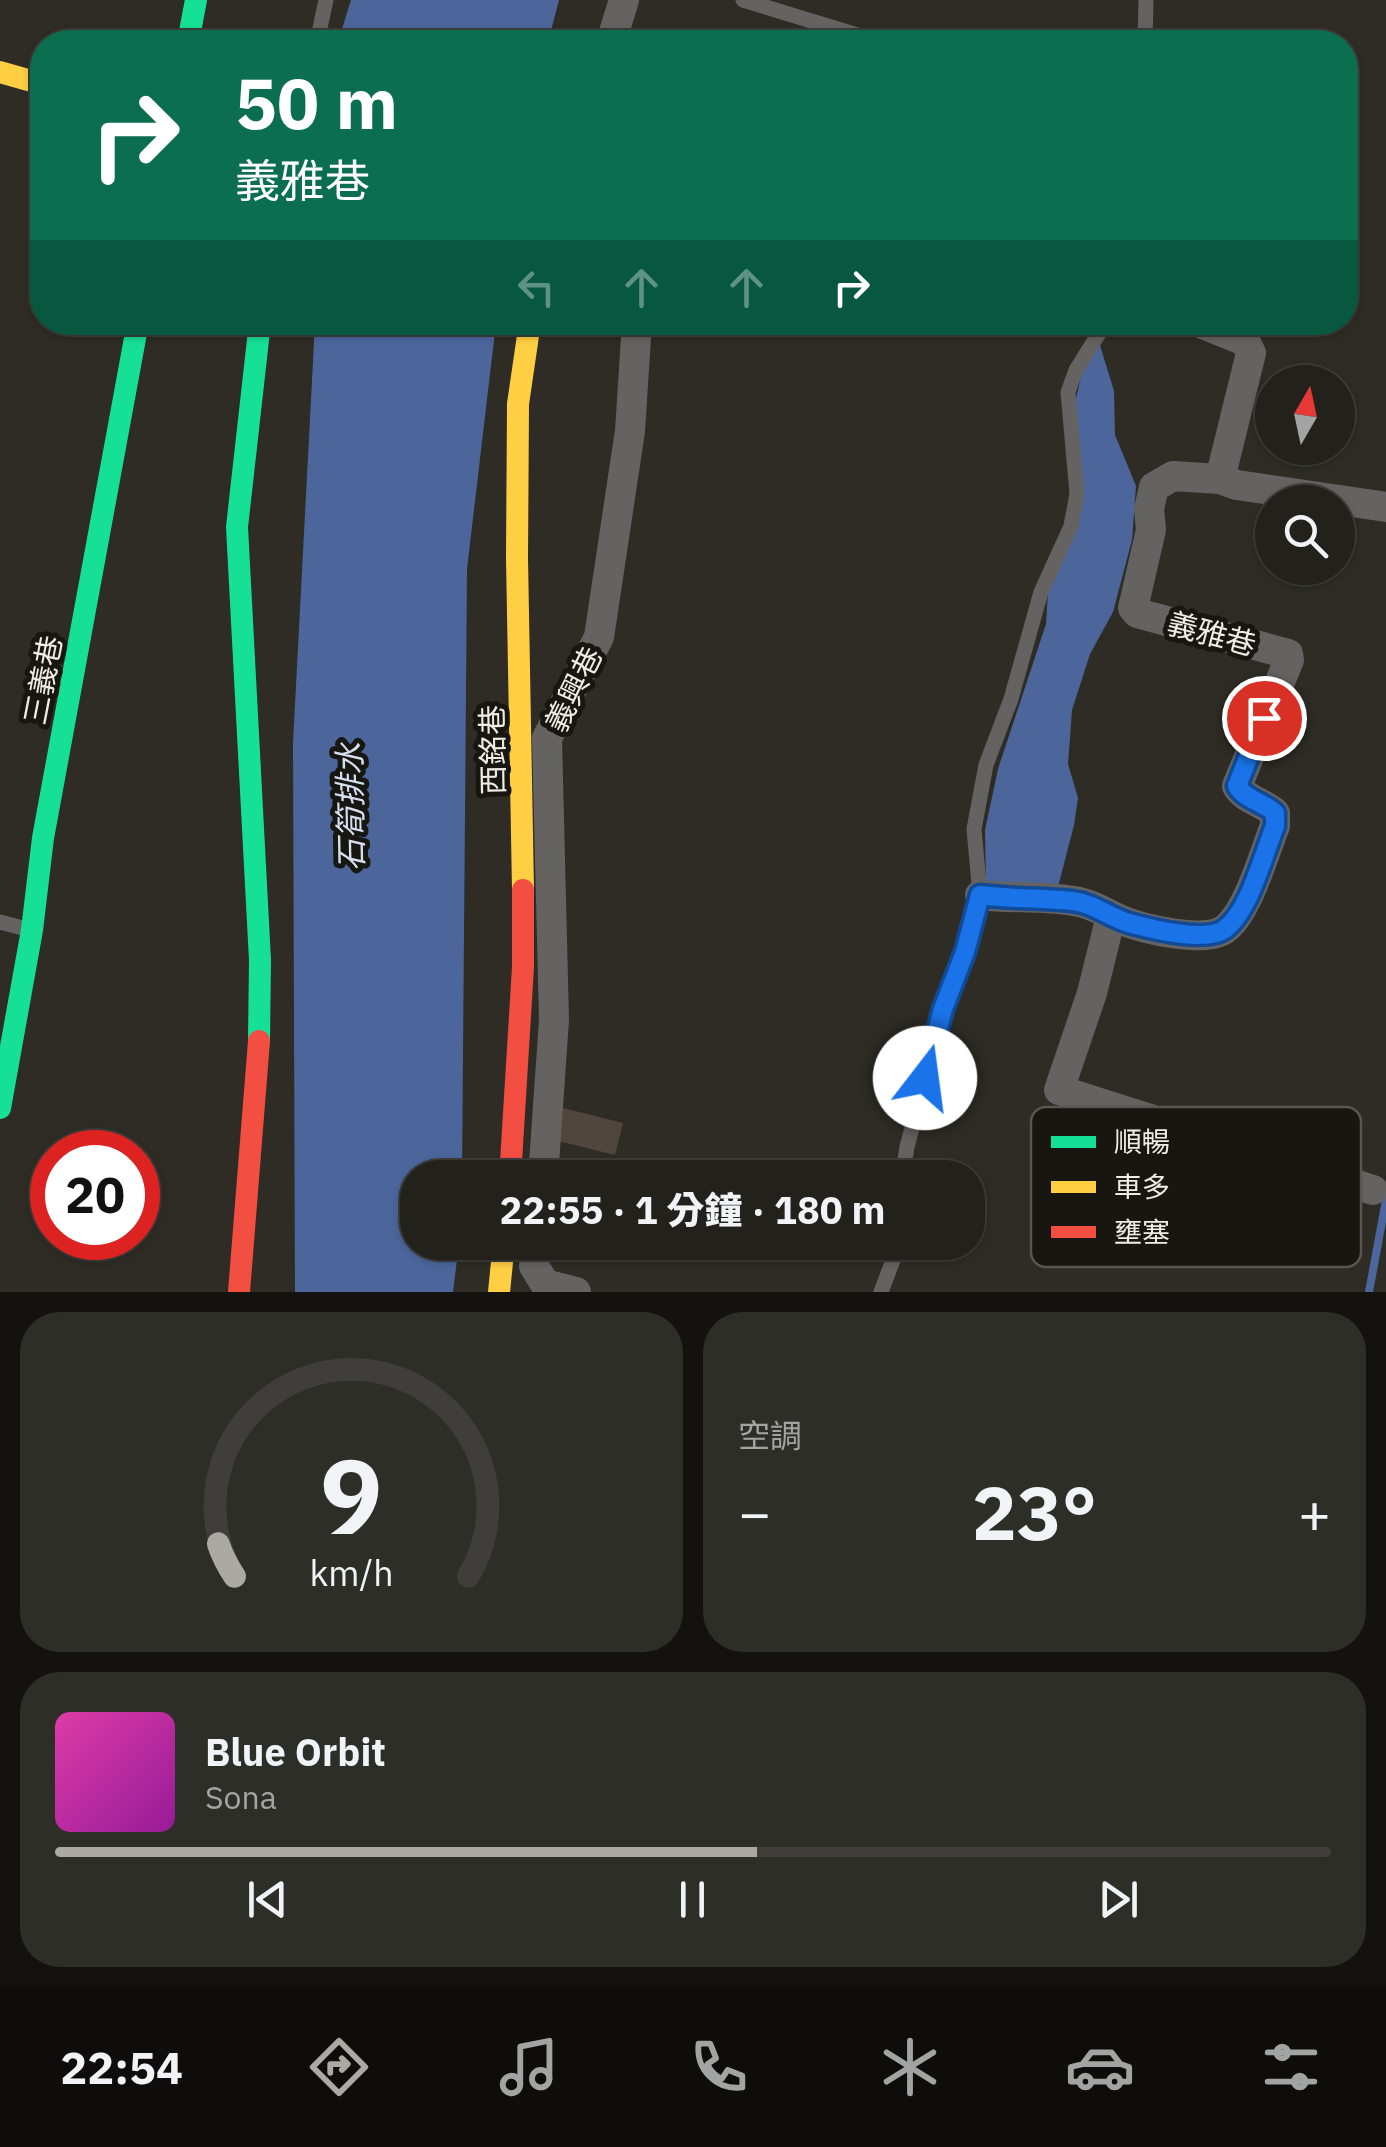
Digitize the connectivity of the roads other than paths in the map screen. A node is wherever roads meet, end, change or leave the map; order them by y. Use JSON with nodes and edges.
{"nodes":[{"id":1,"x":196,"y":0,"type":"edge"},
{"id":2,"x":326,"y":0,"type":"edge"},
{"id":3,"x":624,"y":0,"type":"edge"},
{"id":4,"x":743,"y":0,"type":"edge"},
{"id":5,"x":1146,"y":0,"type":"edge"},
{"id":6,"x":190,"y":30,"type":"edge"},
{"id":7,"x":319,"y":30,"type":"edge"},
{"id":8,"x":615,"y":30,"type":"edge"},
{"id":9,"x":841,"y":30,"type":"edge"},
{"id":10,"x":1145,"y":30,"type":"edge"},
{"id":11,"x":0,"y":72,"type":"edge"},
{"id":12,"x":30,"y":81,"type":"edge"},
{"id":13,"x":136,"y":335,"type":"edge"},
{"id":14,"x":259,"y":335,"type":"edge"},
{"id":15,"x":528,"y":335,"type":"edge"},
{"id":16,"x":636,"y":335,"type":"edge"},
{"id":17,"x":1098,"y":335,"type":"edge"},
{"id":18,"x":1230,"y":335,"type":"edge"},
{"id":19,"x":1220,"y":479,"type":"junction"},
{"id":20,"x":1386,"y":507,"type":"edge"},
{"id":21,"x":980,"y":895,"type":"junction"},
{"id":22,"x":1111,"y":916,"type":"junction"},
{"id":23,"x":0,"y":922,"type":"edge"},
{"id":24,"x":32,"y":930,"type":"junction"},
{"id":25,"x":1112,"y":1107,"type":"edge"},
{"id":26,"x":0,"y":1108,"type":"edge"},
{"id":27,"x":511,"y":1160,"type":"edge"},
{"id":28,"x":544,"y":1160,"type":"edge"},
{"id":29,"x":905,"y":1160,"type":"edge"},
{"id":30,"x":1361,"y":1186,"type":"edge"},
{"id":31,"x":1373,"y":1190,"type":"dead end"},
{"id":32,"x":502,"y":1260,"type":"edge"},
{"id":33,"x":534,"y":1260,"type":"edge"},
{"id":34,"x":893,"y":1260,"type":"edge"},
{"id":35,"x":239,"y":1292,"type":"edge"},
{"id":36,"x":499,"y":1292,"type":"edge"},
{"id":37,"x":576,"y":1292,"type":"edge"},
{"id":38,"x":882,"y":1292,"type":"edge"}],
"edges":[{"from":1,"to":6,"type":"street"},
{"from":2,"to":7,"type":"lane"},
{"from":3,"to":8,"type":"street"},
{"from":4,"to":9,"type":"lane"},
{"from":5,"to":10,"type":"lane"},
{"from":11,"to":12,"type":"street"},
{"from":13,"to":24,"type":"street","name":"三義巷"},
{"from":14,"to":35,"type":"street"},
{"from":15,"to":27,"type":"street","name":"西銘巷"},
{"from":16,"to":28,"type":"street","name":"義興巷"},
{"from":17,"to":21,"type":"lane"},
{"from":18,"to":19,"type":"street"},
{"from":19,"to":20,"type":"street"},
{"from":19,"to":22,"type":"street","name":"義雅巷"},
{"from":21,"to":22,"type":"street","name":"義雅巷"},
{"from":21,"to":29,"type":"lane"},
{"from":22,"to":25,"type":"street"},
{"from":23,"to":24,"type":"lane"},
{"from":24,"to":26,"type":"street","name":"三義巷"},
{"from":30,"to":31,"type":"street"},
{"from":32,"to":36,"type":"street"},
{"from":33,"to":37,"type":"street"},
{"from":34,"to":38,"type":"lane"}]}
